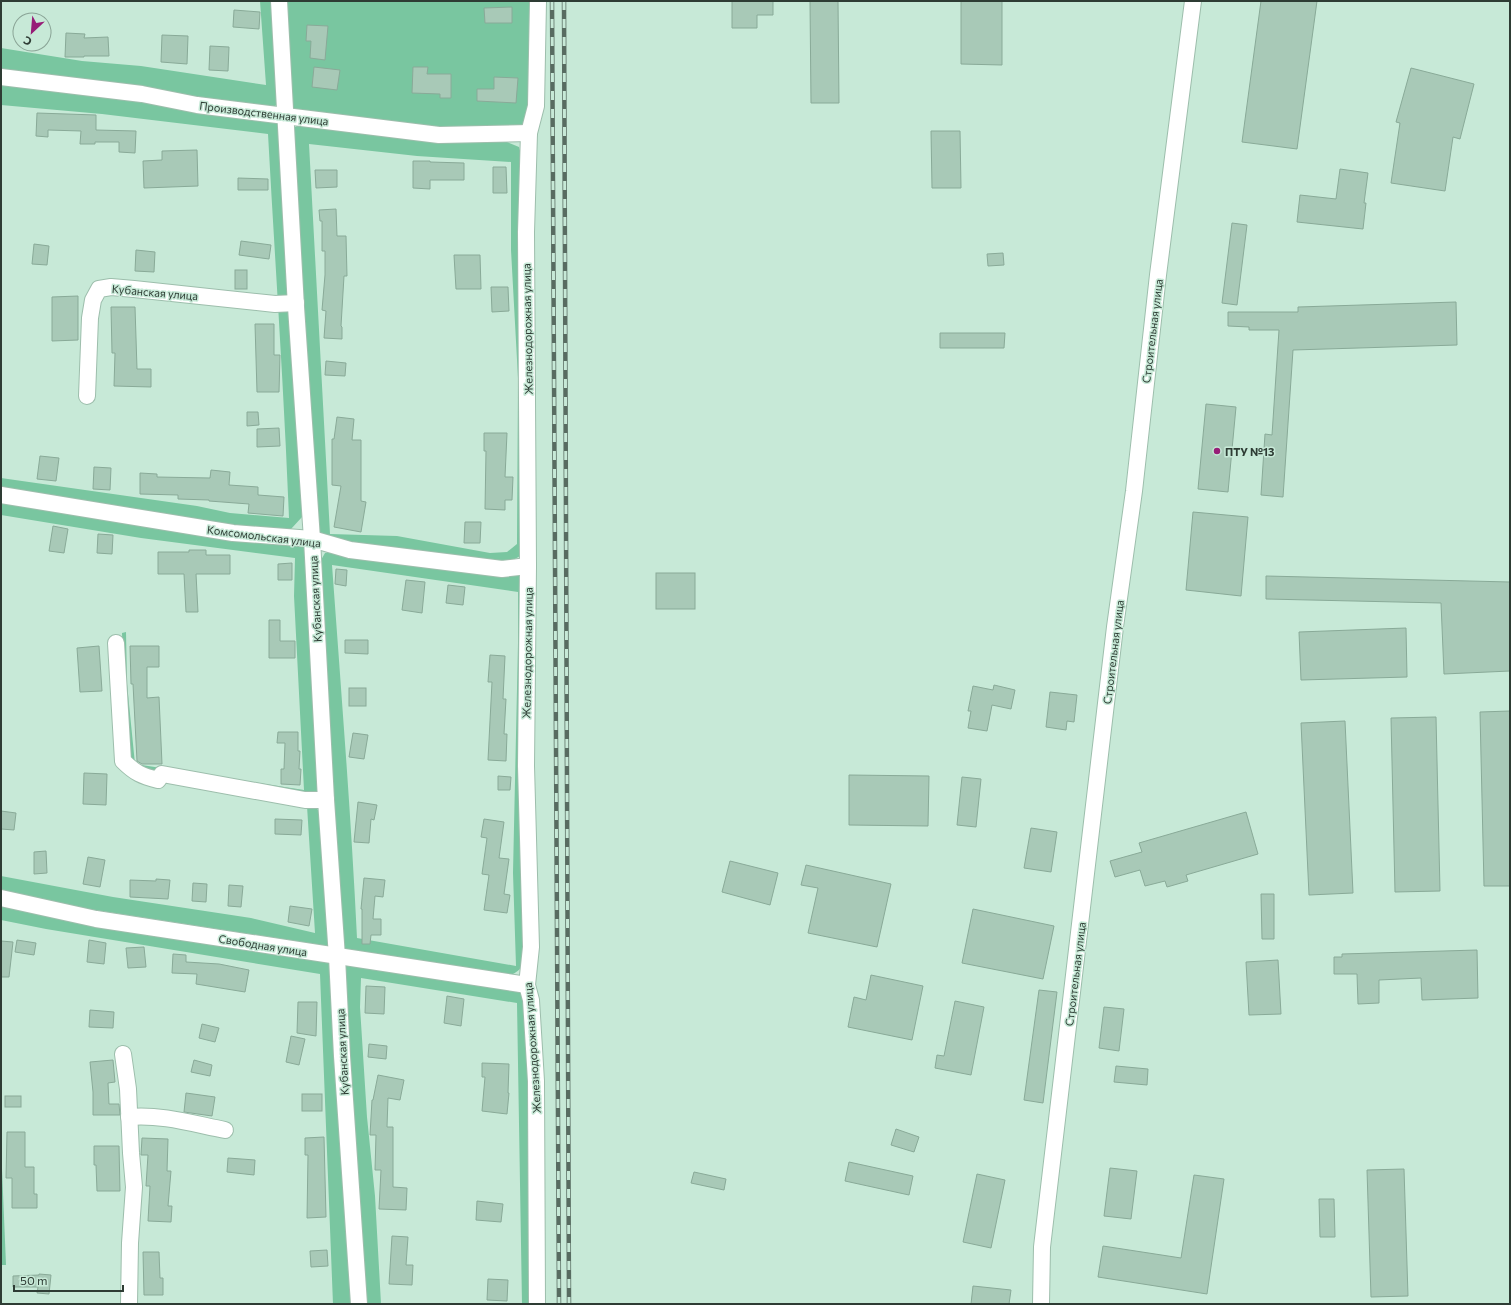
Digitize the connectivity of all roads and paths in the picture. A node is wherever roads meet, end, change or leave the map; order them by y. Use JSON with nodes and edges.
{"nodes":[{"id":1,"x":279,"y":1,"type":"edge"},
{"id":2,"x":538,"y":1,"type":"edge"},
{"id":3,"x":1193,"y":1,"type":"edge"},
{"id":4,"x":1,"y":77,"type":"edge"},
{"id":5,"x":286,"y":115,"type":"junction"},
{"id":6,"x":529,"y":134,"type":"junction"},
{"id":7,"x":296,"y":303,"type":"junction"},
{"id":8,"x":87,"y":396,"type":"dead end"},
{"id":9,"x":1,"y":495,"type":"edge"},
{"id":10,"x":312,"y":539,"type":"junction"},
{"id":11,"x":528,"y":566,"type":"junction"},
{"id":12,"x":116,"y":643,"type":"dead end"},
{"id":13,"x":326,"y":800,"type":"junction"},
{"id":14,"x":1,"y":898,"type":"edge"},
{"id":15,"x":337,"y":957,"type":"junction"},
{"id":16,"x":527,"y":986,"type":"junction"},
{"id":17,"x":123,"y":1054,"type":"dead end"},
{"id":18,"x":130,"y":1117,"type":"junction"},
{"id":19,"x":225,"y":1130,"type":"dead end"},
{"id":20,"x":129,"y":1304,"type":"edge"},
{"id":21,"x":359,"y":1304,"type":"edge"},
{"id":22,"x":537,"y":1304,"type":"edge"},
{"id":23,"x":1041,"y":1304,"type":"edge"}],
"edges":[{"from":1,"to":5,"type":"street","name":"Кубанская улица"},
{"from":2,"to":6,"type":"street","name":"Железнодорожная улица"},
{"from":3,"to":23,"type":"street","name":"Строительная улица"},
{"from":4,"to":5,"type":"street","name":"Производственная улица"},
{"from":5,"to":6,"type":"street","name":"Производственная улица"},
{"from":5,"to":7,"type":"street","name":"Кубанская улица"},
{"from":6,"to":11,"type":"street","name":"Железнодорожная улица"},
{"from":7,"to":8,"type":"street","name":"Кубанская улица"},
{"from":7,"to":10,"type":"street","name":"Кубанская улица"},
{"from":9,"to":10,"type":"street","name":"Комсомольская улица"},
{"from":10,"to":11,"type":"street","name":"Комсомольская улица"},
{"from":10,"to":13,"type":"street","name":"Кубанская улица"},
{"from":11,"to":16,"type":"street","name":"Железнодорожная улица"},
{"from":12,"to":13,"type":"street"},
{"from":13,"to":15,"type":"street","name":"Кубанская улица"},
{"from":14,"to":15,"type":"street","name":"Свободная улица"},
{"from":15,"to":16,"type":"street","name":"Свободная улица"},
{"from":15,"to":21,"type":"street","name":"Кубанская улица"},
{"from":16,"to":22,"type":"street","name":"Железнодорожная улица"},
{"from":17,"to":18,"type":"street"},
{"from":18,"to":19,"type":"street"},
{"from":18,"to":20,"type":"street"}]}
